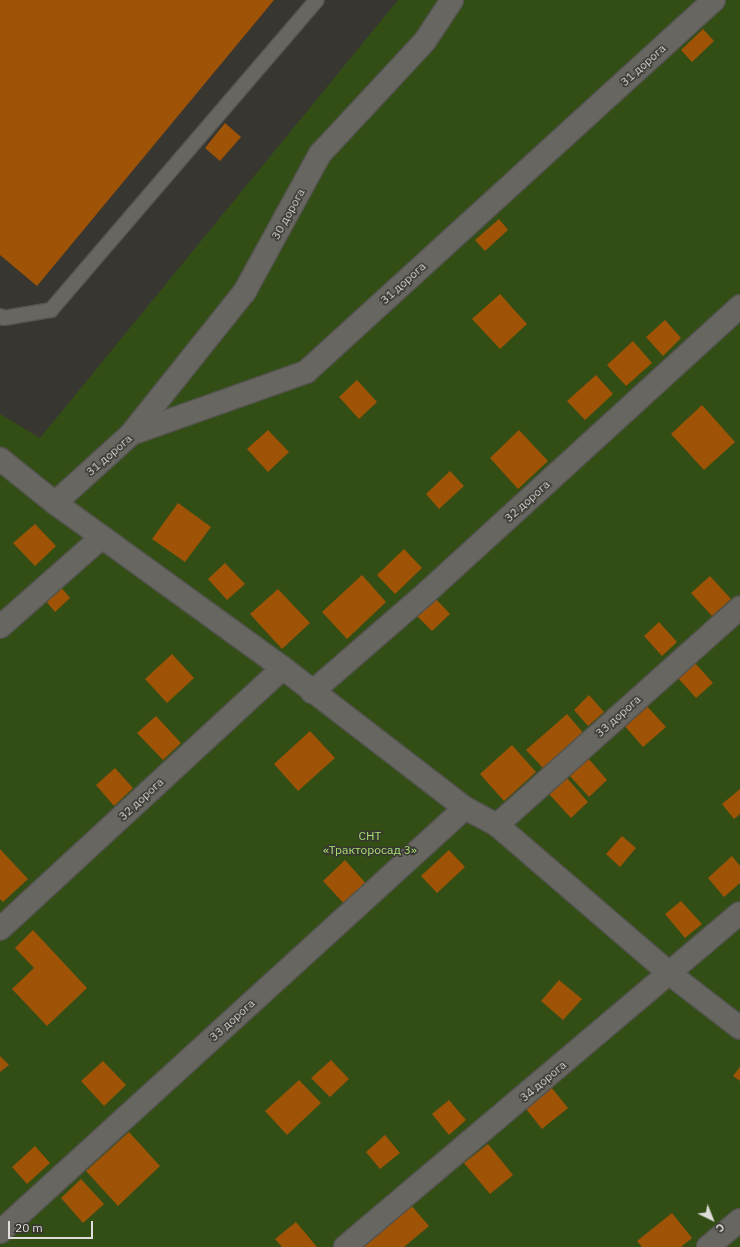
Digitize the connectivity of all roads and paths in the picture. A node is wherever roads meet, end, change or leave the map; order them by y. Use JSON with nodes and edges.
{"nodes":[{"id":1,"x":317,"y":0,"type":"edge"},
{"id":2,"x":452,"y":0,"type":"edge"},
{"id":3,"x":714,"y":0,"type":"edge"},
{"id":4,"x":740,"y":306,"type":"edge"},
{"id":5,"x":0,"y":316,"type":"edge"},
{"id":6,"x":131,"y":434,"type":"junction"},
{"id":7,"x":0,"y":459,"type":"edge"},
{"id":8,"x":55,"y":503,"type":"junction"},
{"id":9,"x":102,"y":537,"type":"junction"},
{"id":10,"x":740,"y":608,"type":"edge"},
{"id":11,"x":0,"y":627,"type":"edge"},
{"id":12,"x":283,"y":668,"type":"junction"},
{"id":13,"x":312,"y":692,"type":"junction"},
{"id":14,"x":465,"y":808,"type":"junction"},
{"id":15,"x":497,"y":825,"type":"junction"},
{"id":16,"x":740,"y":913,"type":"edge"},
{"id":17,"x":0,"y":929,"type":"edge"},
{"id":18,"x":670,"y":974,"type":"junction"},
{"id":19,"x":740,"y":1028,"type":"edge"},
{"id":20,"x":740,"y":1220,"type":"edge"},
{"id":21,"x":0,"y":1232,"type":"edge"},
{"id":22,"x":345,"y":1247,"type":"edge"},
{"id":23,"x":708,"y":1247,"type":"edge"}],
"edges":[{"from":1,"to":5,"type":"lane"},
{"from":2,"to":6,"type":"street","name":"30 дорога"},
{"from":3,"to":6,"type":"street","name":"31 дорога"},
{"from":4,"to":13,"type":"street","name":"32 дорога"},
{"from":6,"to":8,"type":"street","name":"31 дорога"},
{"from":7,"to":8,"type":"street"},
{"from":8,"to":9,"type":"street"},
{"from":9,"to":11,"type":"street"},
{"from":9,"to":12,"type":"street"},
{"from":10,"to":15,"type":"street","name":"33 дорога"},
{"from":12,"to":13,"type":"street"},
{"from":12,"to":17,"type":"street","name":"32 дорога"},
{"from":13,"to":14,"type":"street"},
{"from":14,"to":15,"type":"street"},
{"from":14,"to":21,"type":"street","name":"33 дорога"},
{"from":15,"to":18,"type":"street"},
{"from":16,"to":18,"type":"street","name":"34 дорога"},
{"from":18,"to":19,"type":"street"},
{"from":18,"to":22,"type":"street","name":"34 дорога"},
{"from":20,"to":23,"type":"street"}]}
